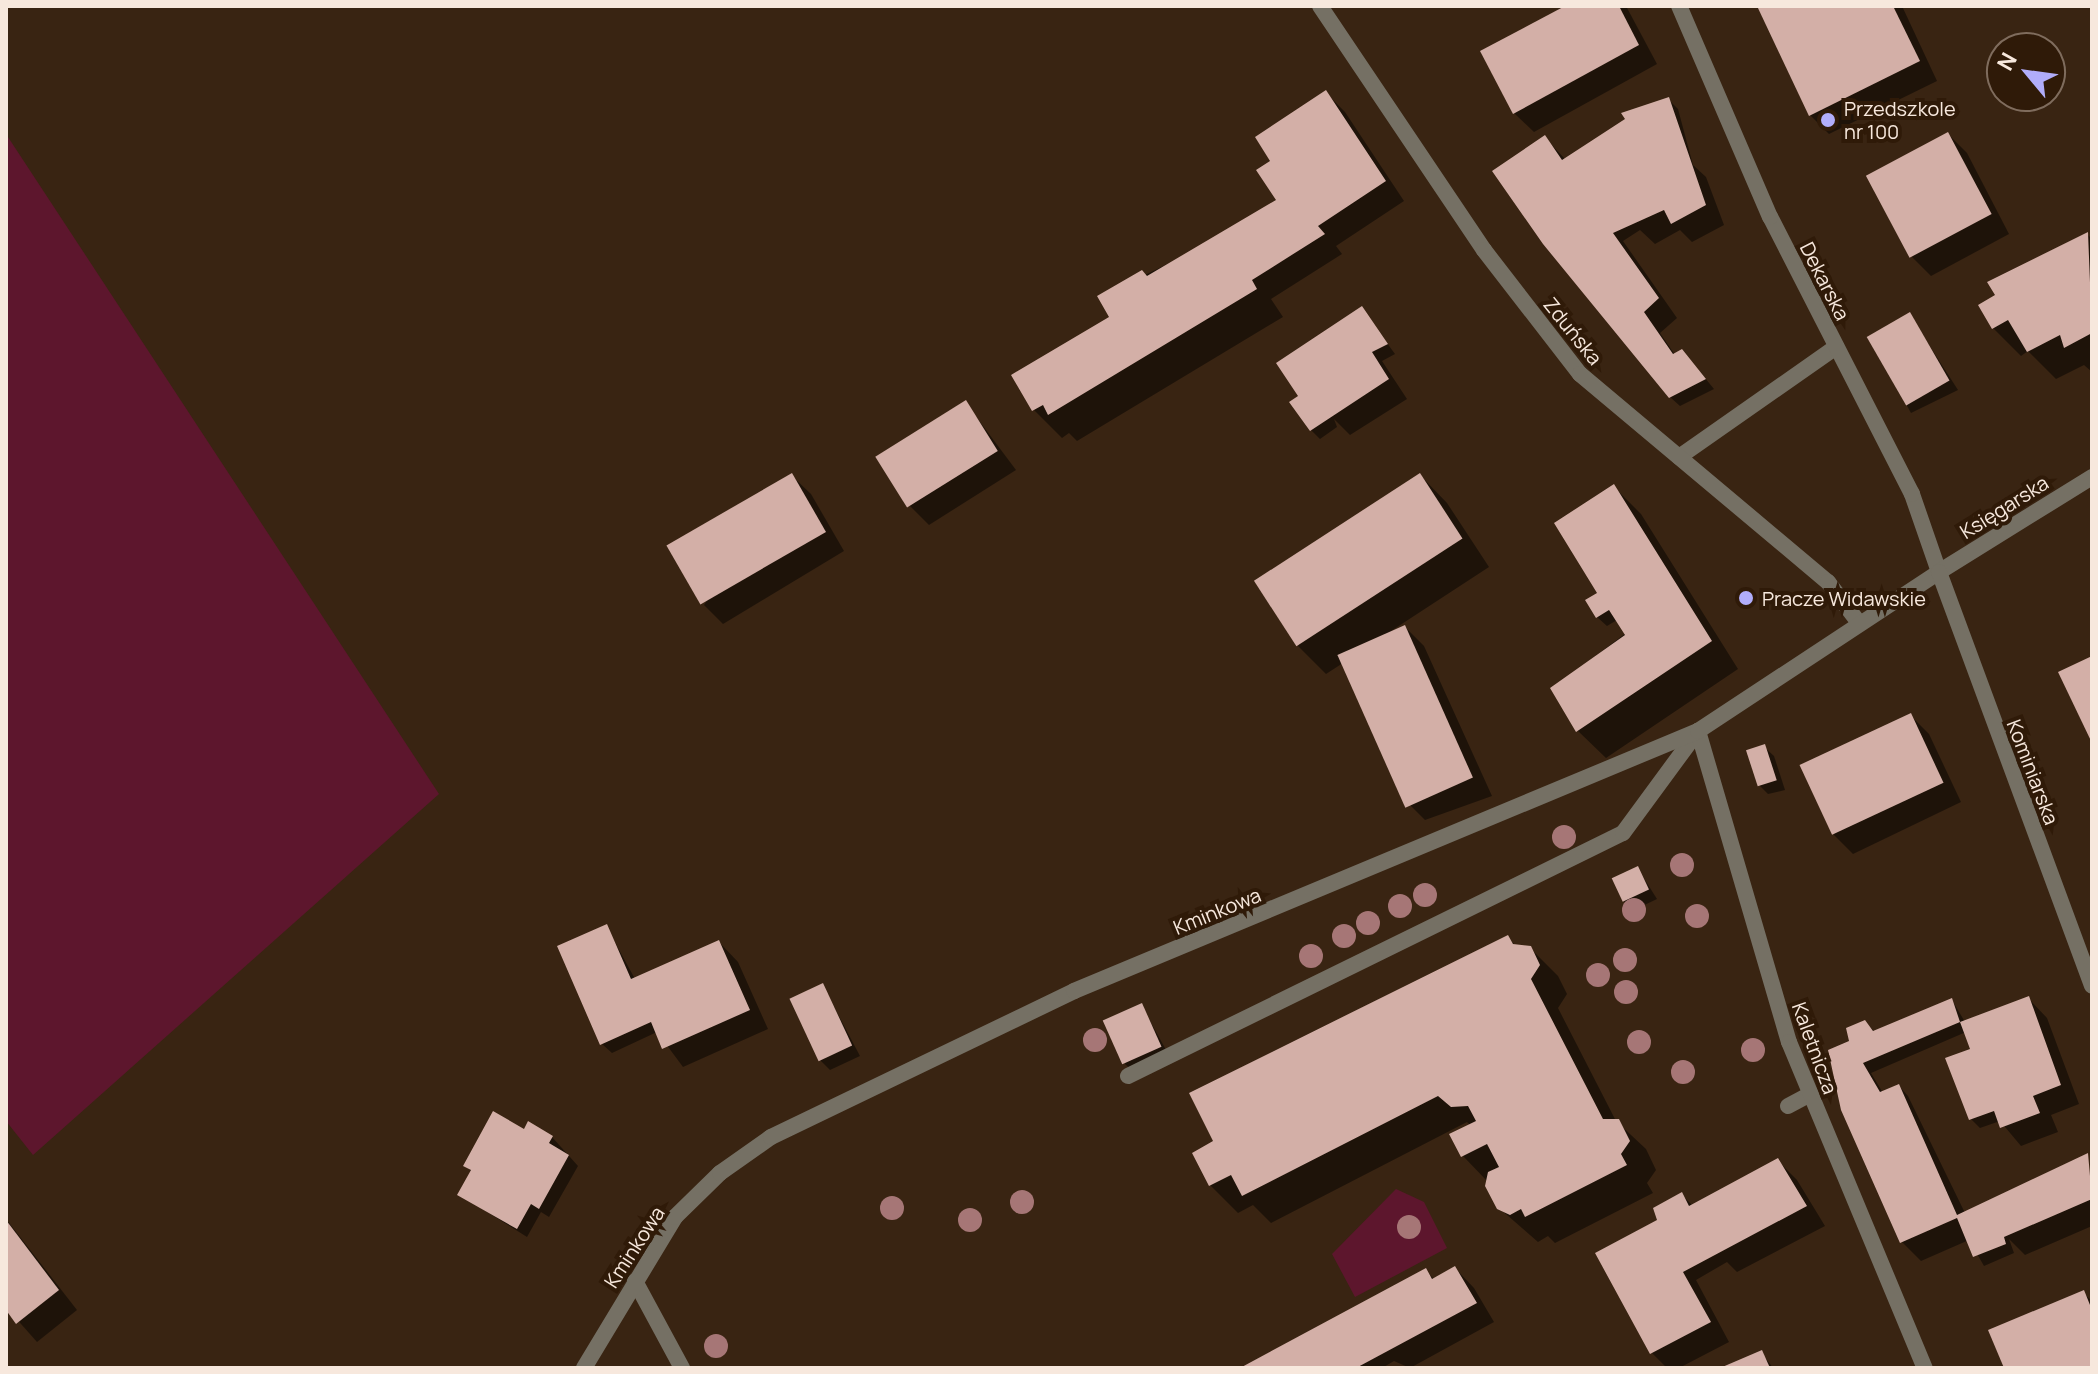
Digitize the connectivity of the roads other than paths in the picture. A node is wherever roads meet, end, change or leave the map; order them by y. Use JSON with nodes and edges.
{"nodes":[{"id":1,"x":1320,"y":6,"type":"edge"},
{"id":2,"x":1679,"y":6,"type":"edge"},
{"id":3,"x":1836,"y":347,"type":"junction"},
{"id":4,"x":1679,"y":457,"type":"junction"},
{"id":5,"x":2092,"y":477,"type":"edge"},
{"id":6,"x":1939,"y":572,"type":"junction"},
{"id":7,"x":1859,"y":623,"type":"junction"},
{"id":8,"x":1698,"y":731,"type":"junction"},
{"id":9,"x":2092,"y":986,"type":"edge"},
{"id":10,"x":1128,"y":1076,"type":"dead end"},
{"id":11,"x":1811,"y":1094,"type":"junction"},
{"id":12,"x":1788,"y":1106,"type":"dead end"},
{"id":13,"x":635,"y":1281,"type":"junction"},
{"id":14,"x":584,"y":1368,"type":"edge"},
{"id":15,"x":682,"y":1368,"type":"edge"},
{"id":16,"x":1925,"y":1368,"type":"edge"}],
"edges":[{"from":1,"to":4,"type":"street","name":"Zduńska"},
{"from":2,"to":3,"type":"street","name":"Dekarska"},
{"from":3,"to":4,"type":"street"},
{"from":3,"to":6,"type":"street","name":"Dekarska"},
{"from":4,"to":7,"type":"street","name":"Zduńska"},
{"from":5,"to":6,"type":"street","name":"Księgarska"},
{"from":6,"to":7,"type":"street","name":"Kminkowa"},
{"from":6,"to":9,"type":"street","name":"Kominiarska"},
{"from":7,"to":8,"type":"street","name":"Kminkowa"},
{"from":8,"to":10,"type":"street"},
{"from":8,"to":11,"type":"street","name":"Kaletnicza"},
{"from":8,"to":13,"type":"street","name":"Kminkowa"},
{"from":11,"to":12,"type":"street"},
{"from":11,"to":16,"type":"street","name":"Kaletnicza"},
{"from":13,"to":14,"type":"street","name":"Kminkowa"},
{"from":13,"to":15,"type":"street"}]}
